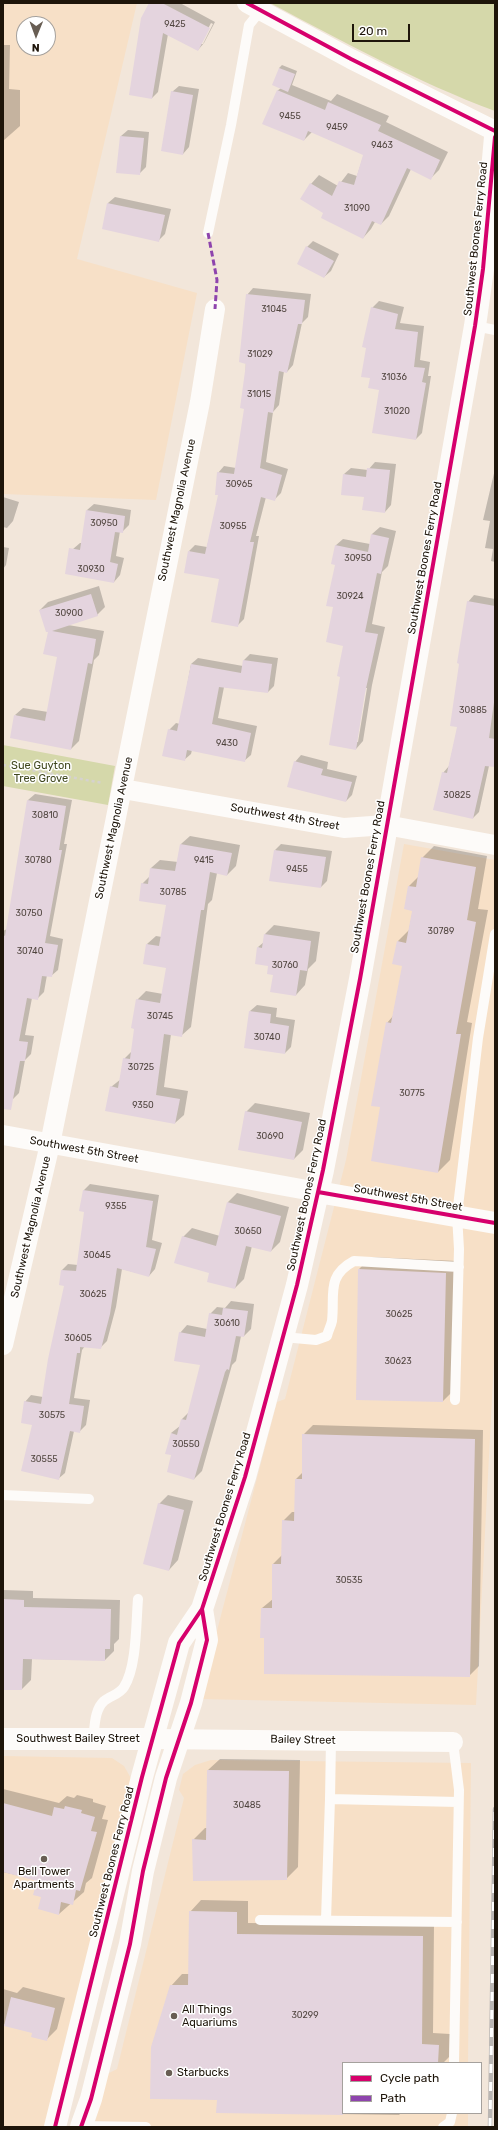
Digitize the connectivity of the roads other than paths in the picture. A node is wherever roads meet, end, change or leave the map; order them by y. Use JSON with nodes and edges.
{"nodes":[{"id":1,"x":254,"y":6,"type":"edge"},
{"id":2,"x":495,"y":131,"type":"edge"},
{"id":3,"x":495,"y":137,"type":"edge"},
{"id":4,"x":208,"y":233,"type":"dead end"},
{"id":5,"x":215,"y":309,"type":"dead end"},
{"id":6,"x":485,"y":328,"type":"edge"},
{"id":7,"x":123,"y":789,"type":"junction"},
{"id":8,"x":386,"y":825,"type":"junction"},
{"id":9,"x":495,"y":845,"type":"edge"},
{"id":10,"x":495,"y":934,"type":"edge"},
{"id":11,"x":3,"y":1135,"type":"edge"},
{"id":12,"x":50,"y":1144,"type":"junction"},
{"id":13,"x":318,"y":1192,"type":"junction"},
{"id":14,"x":457,"y":1216,"type":"junction"},
{"id":15,"x":495,"y":1223,"type":"edge"},
{"id":16,"x":459,"y":1267,"type":"junction"},
{"id":17,"x":283,"y":1337,"type":"junction"},
{"id":18,"x":3,"y":1345,"type":"edge"},
{"id":19,"x":455,"y":1400,"type":"dead end"},
{"id":20,"x":3,"y":1495,"type":"edge"},
{"id":21,"x":89,"y":1499,"type":"dead end"},
{"id":22,"x":138,"y":1599,"type":"dead end"},
{"id":23,"x":202,"y":1609,"type":"junction"},
{"id":24,"x":3,"y":1738,"type":"edge"},
{"id":25,"x":179,"y":1738,"type":"junction"},
{"id":26,"x":93,"y":1739,"type":"junction"},
{"id":27,"x":153,"y":1739,"type":"junction"},
{"id":28,"x":331,"y":1740,"type":"junction"},
{"id":29,"x":453,"y":1742,"type":"joint"},
{"id":30,"x":330,"y":1799,"type":"junction"},
{"id":31,"x":458,"y":1802,"type":"junction"},
{"id":32,"x":260,"y":1920,"type":"dead end"},
{"id":33,"x":326,"y":1920,"type":"junction"},
{"id":34,"x":457,"y":1922,"type":"junction"},
{"id":35,"x":454,"y":2062,"type":"edge"},
{"id":36,"x":452,"y":2114,"type":"edge"},
{"id":37,"x":55,"y":2127,"type":"edge"},
{"id":38,"x":80,"y":2127,"type":"edge"},
{"id":39,"x":146,"y":2127,"type":"edge"},
{"id":40,"x":443,"y":2127,"type":"edge"}],
"edges":[{"from":1,"to":2,"type":"street"},
{"from":1,"to":4,"type":"lane"},
{"from":3,"to":6,"type":"street","name":"Southwest Boones Ferry Road"},
{"from":5,"to":7,"type":"street","name":"Southwest Magnolia Avenue"},
{"from":6,"to":8,"type":"street","name":"Southwest Boones Ferry Road"},
{"from":7,"to":8,"type":"street","name":"Southwest 4th Street"},
{"from":7,"to":12,"type":"street","name":"Southwest Magnolia Avenue"},
{"from":8,"to":9,"type":"street","name":"Southwest 4th Street"},
{"from":8,"to":13,"type":"street","name":"Southwest Boones Ferry Road"},
{"from":10,"to":14,"type":"lane"},
{"from":11,"to":12,"type":"street","name":"Southwest 5th Street"},
{"from":12,"to":13,"type":"street","name":"Southwest 5th Street"},
{"from":12,"to":18,"type":"street","name":"Southwest Magnolia Avenue"},
{"from":13,"to":14,"type":"street","name":"Southwest 5th Street"},
{"from":13,"to":17,"type":"street","name":"Southwest Boones Ferry Road"},
{"from":14,"to":15,"type":"street","name":"Southwest 5th Street"},
{"from":14,"to":16,"type":"lane"},
{"from":16,"to":17,"type":"lane"},
{"from":16,"to":19,"type":"lane"},
{"from":17,"to":23,"type":"street","name":"Southwest Boones Ferry Road"},
{"from":20,"to":21,"type":"lane"},
{"from":22,"to":26,"type":"lane"},
{"from":23,"to":25,"type":"street","name":"Southwest Boones Ferry Road"},
{"from":23,"to":27,"type":"street","name":"Southwest Boones Ferry Road"},
{"from":24,"to":26,"type":"street","name":"Southwest Bailey Street"},
{"from":25,"to":27,"type":"street","name":"Bailey Street"},
{"from":25,"to":28,"type":"street","name":"Bailey Street"},
{"from":25,"to":38,"type":"street","name":"Southwest Boones Ferry Road"},
{"from":26,"to":27,"type":"street","name":"Southwest Bailey Street"},
{"from":27,"to":37,"type":"street","name":"Southwest Boones Ferry Road"},
{"from":28,"to":29,"type":"street","name":"Bailey Street"},
{"from":28,"to":30,"type":"lane"},
{"from":29,"to":31,"type":"lane"},
{"from":30,"to":31,"type":"lane"},
{"from":30,"to":33,"type":"lane"},
{"from":31,"to":34,"type":"lane"},
{"from":32,"to":33,"type":"lane"},
{"from":33,"to":34,"type":"lane"},
{"from":34,"to":35,"type":"lane"},
{"from":36,"to":40,"type":"lane"},
{"from":38,"to":39,"type":"lane"}]}
